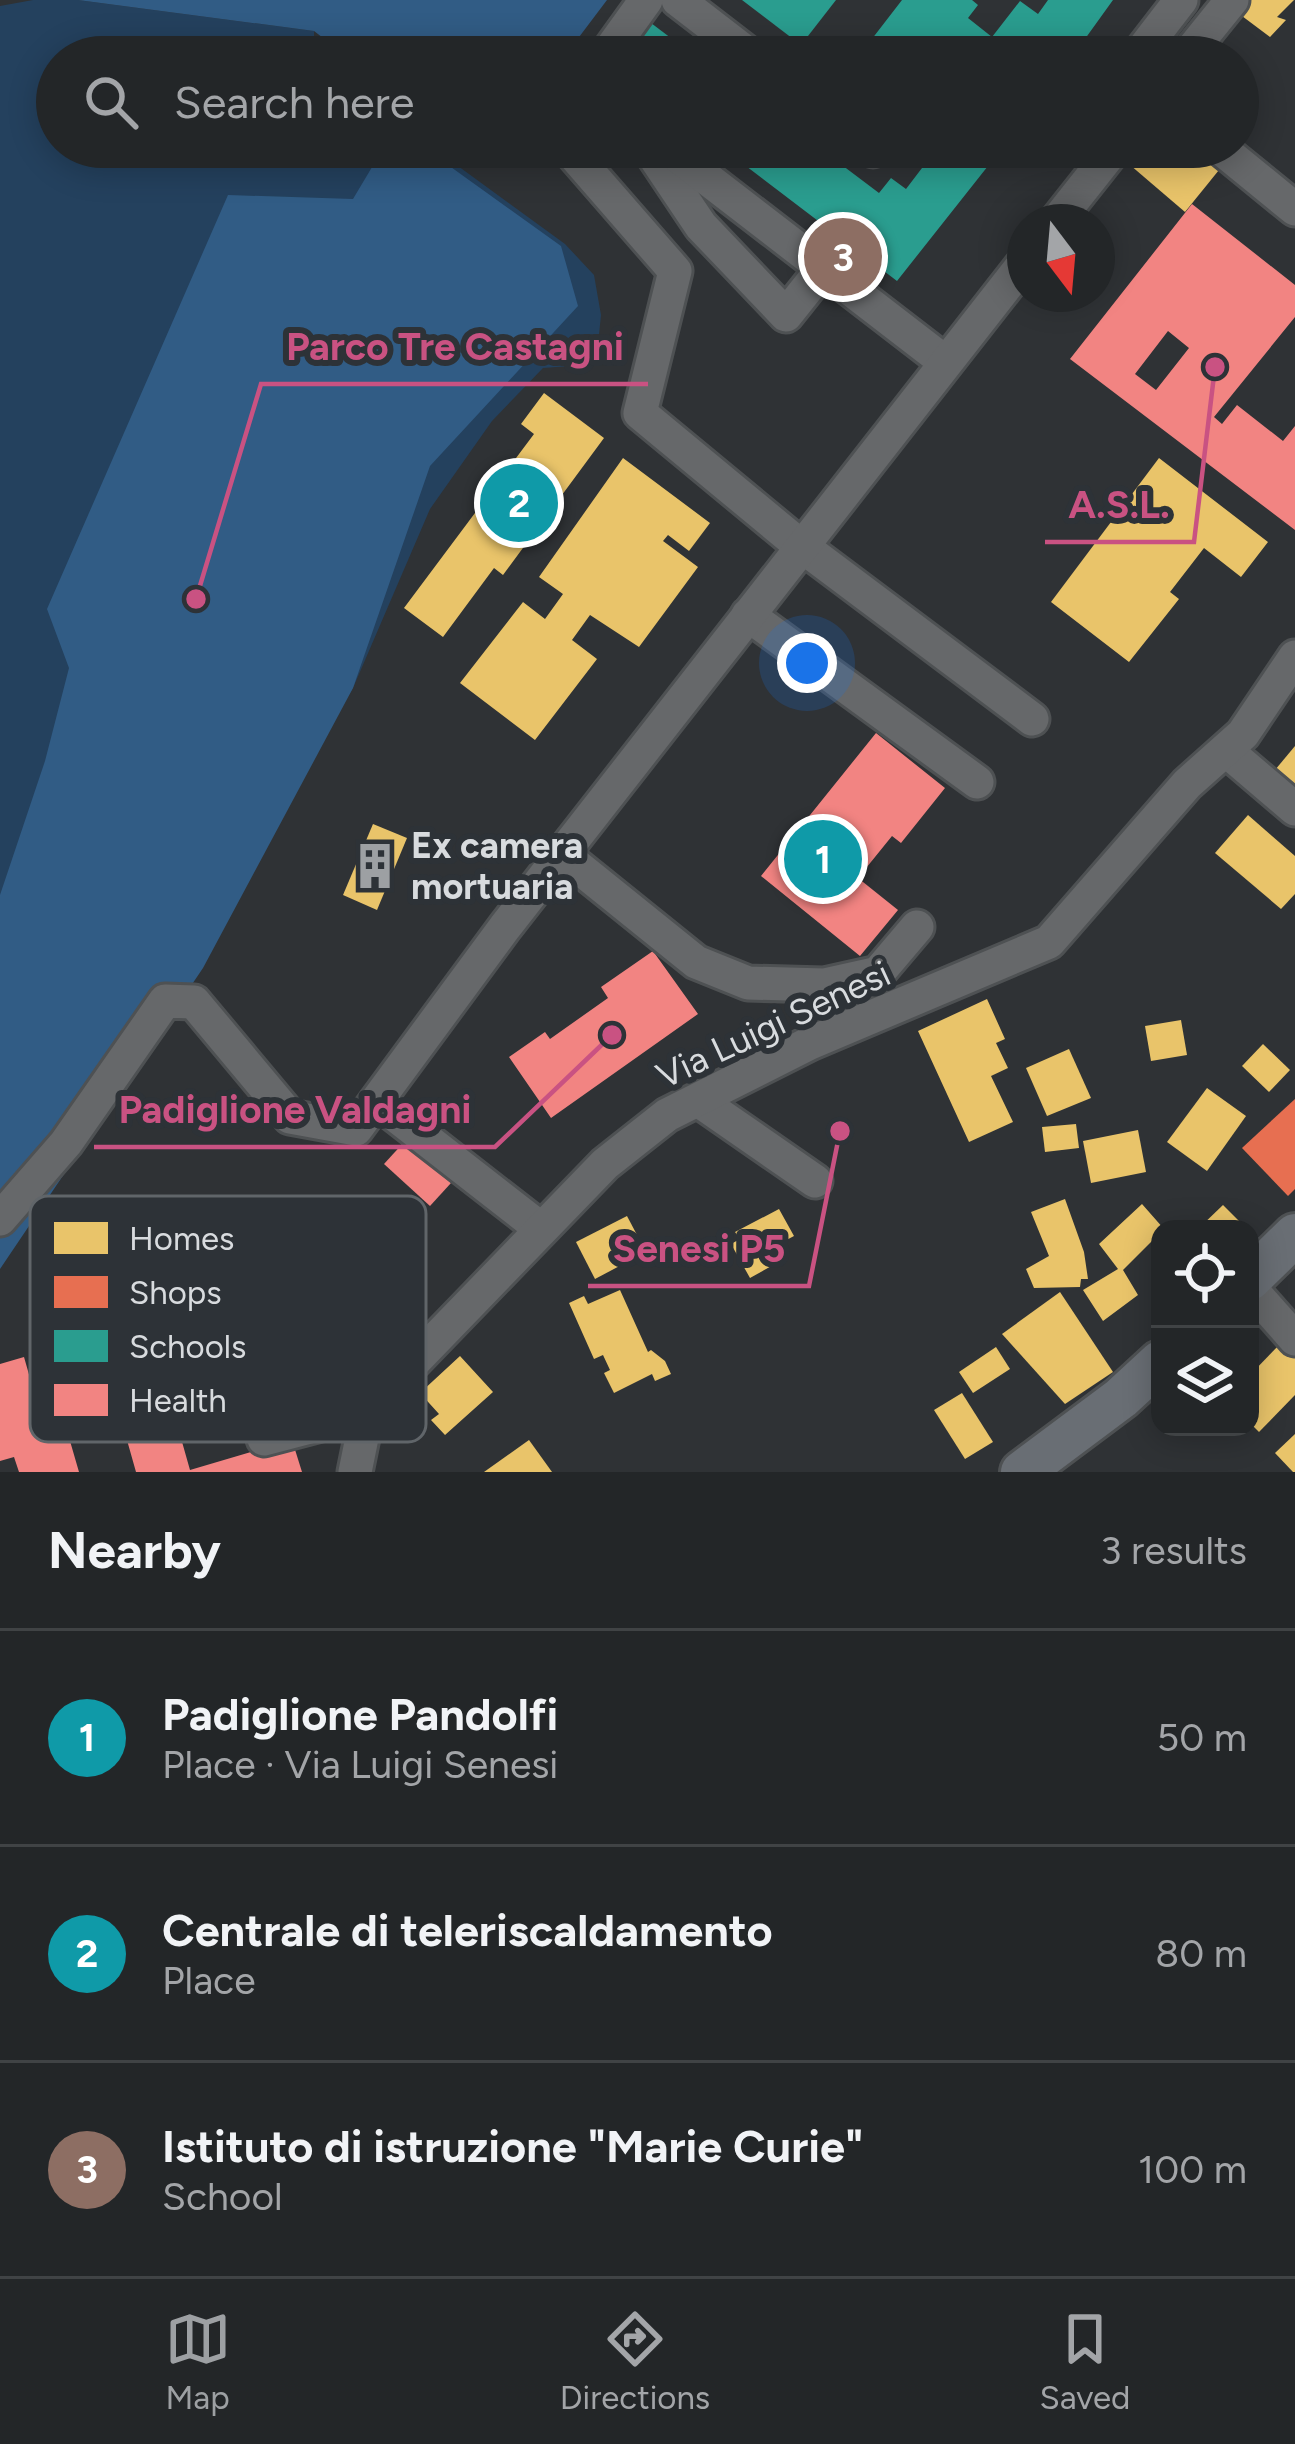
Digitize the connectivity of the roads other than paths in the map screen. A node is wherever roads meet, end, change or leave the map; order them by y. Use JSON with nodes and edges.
{"nodes":[{"id":1,"x":646,"y":0,"type":"edge"},
{"id":2,"x":678,"y":0,"type":"edge"},
{"id":3,"x":1181,"y":0,"type":"edge"},
{"id":4,"x":1232,"y":0,"type":"edge"},
{"id":5,"x":620,"y":36,"type":"edge"},
{"id":6,"x":725,"y":36,"type":"edge"},
{"id":7,"x":1153,"y":36,"type":"edge"},
{"id":8,"x":1203,"y":36,"type":"edge"},
{"id":9,"x":585,"y":168,"type":"edge"},
{"id":10,"x":662,"y":168,"type":"edge"},
{"id":11,"x":694,"y":168,"type":"edge"},
{"id":12,"x":1090,"y":168,"type":"edge"},
{"id":13,"x":1245,"y":168,"type":"edge"},
{"id":14,"x":1067,"y":204,"type":"edge"},
{"id":15,"x":1295,"y":209,"type":"edge"},
{"id":16,"x":825,"y":266,"type":"junction"},
{"id":17,"x":1007,"y":284,"type":"edge"},
{"id":18,"x":945,"y":362,"type":"junction"},
{"id":19,"x":802,"y":546,"type":"junction"},
{"id":20,"x":748,"y":615,"type":"junction"},
{"id":21,"x":1295,"y":657,"type":"edge"},
{"id":22,"x":1031,"y":719,"type":"dead end"},
{"id":23,"x":1227,"y":752,"type":"junction"},
{"id":24,"x":976,"y":782,"type":"dead end"},
{"id":25,"x":1295,"y":809,"type":"edge"},
{"id":26,"x":562,"y":854,"type":"junction"},
{"id":27,"x":917,"y":927,"type":"dead end"},
{"id":28,"x":377,"y":1100,"type":"junction"},
{"id":29,"x":698,"y":1100,"type":"junction"},
{"id":30,"x":815,"y":1181,"type":"dead end"},
{"id":31,"x":0,"y":1219,"type":"edge"},
{"id":32,"x":540,"y":1228,"type":"junction"},
{"id":33,"x":1295,"y":1235,"type":"edge"},
{"id":34,"x":1259,"y":1270,"type":"edge"},
{"id":35,"x":1259,"y":1298,"type":"edge"},
{"id":36,"x":1295,"y":1339,"type":"edge"},
{"id":37,"x":426,"y":1348,"type":"edge"},
{"id":38,"x":1151,"y":1370,"type":"edge"},
{"id":39,"x":361,"y":1442,"type":"edge"},
{"id":40,"x":355,"y":1472,"type":"edge"},
{"id":41,"x":1022,"y":1472,"type":"edge"}],
"edges":[{"from":1,"to":5,"type":"street"},
{"from":2,"to":6,"type":"street"},
{"from":3,"to":7,"type":"street"},
{"from":4,"to":8,"type":"street"},
{"from":9,"to":19,"type":"street"},
{"from":10,"to":16,"type":"street"},
{"from":11,"to":16,"type":"street"},
{"from":12,"to":14,"type":"street"},
{"from":13,"to":15,"type":"street"},
{"from":16,"to":18,"type":"street"},
{"from":17,"to":18,"type":"street"},
{"from":18,"to":19,"type":"street"},
{"from":19,"to":20,"type":"street"},
{"from":19,"to":22,"type":"street"},
{"from":20,"to":24,"type":"street"},
{"from":20,"to":26,"type":"street"},
{"from":21,"to":23,"type":"street","name":"Via Luigi Senesi"},
{"from":23,"to":25,"type":"street"},
{"from":23,"to":29,"type":"street","name":"Via Luigi Senesi"},
{"from":26,"to":27,"type":"street"},
{"from":26,"to":28,"type":"street"},
{"from":28,"to":31,"type":"street"},
{"from":28,"to":32,"type":"street"},
{"from":29,"to":30,"type":"street"},
{"from":29,"to":32,"type":"street","name":"Via Luigi Senesi"},
{"from":32,"to":37,"type":"street","name":"Via Luigi Senesi"},
{"from":33,"to":34,"type":"main road"},
{"from":35,"to":36,"type":"street"},
{"from":38,"to":41,"type":"main road"},
{"from":39,"to":40,"type":"street","name":"Via Luigi Senesi"}]}
